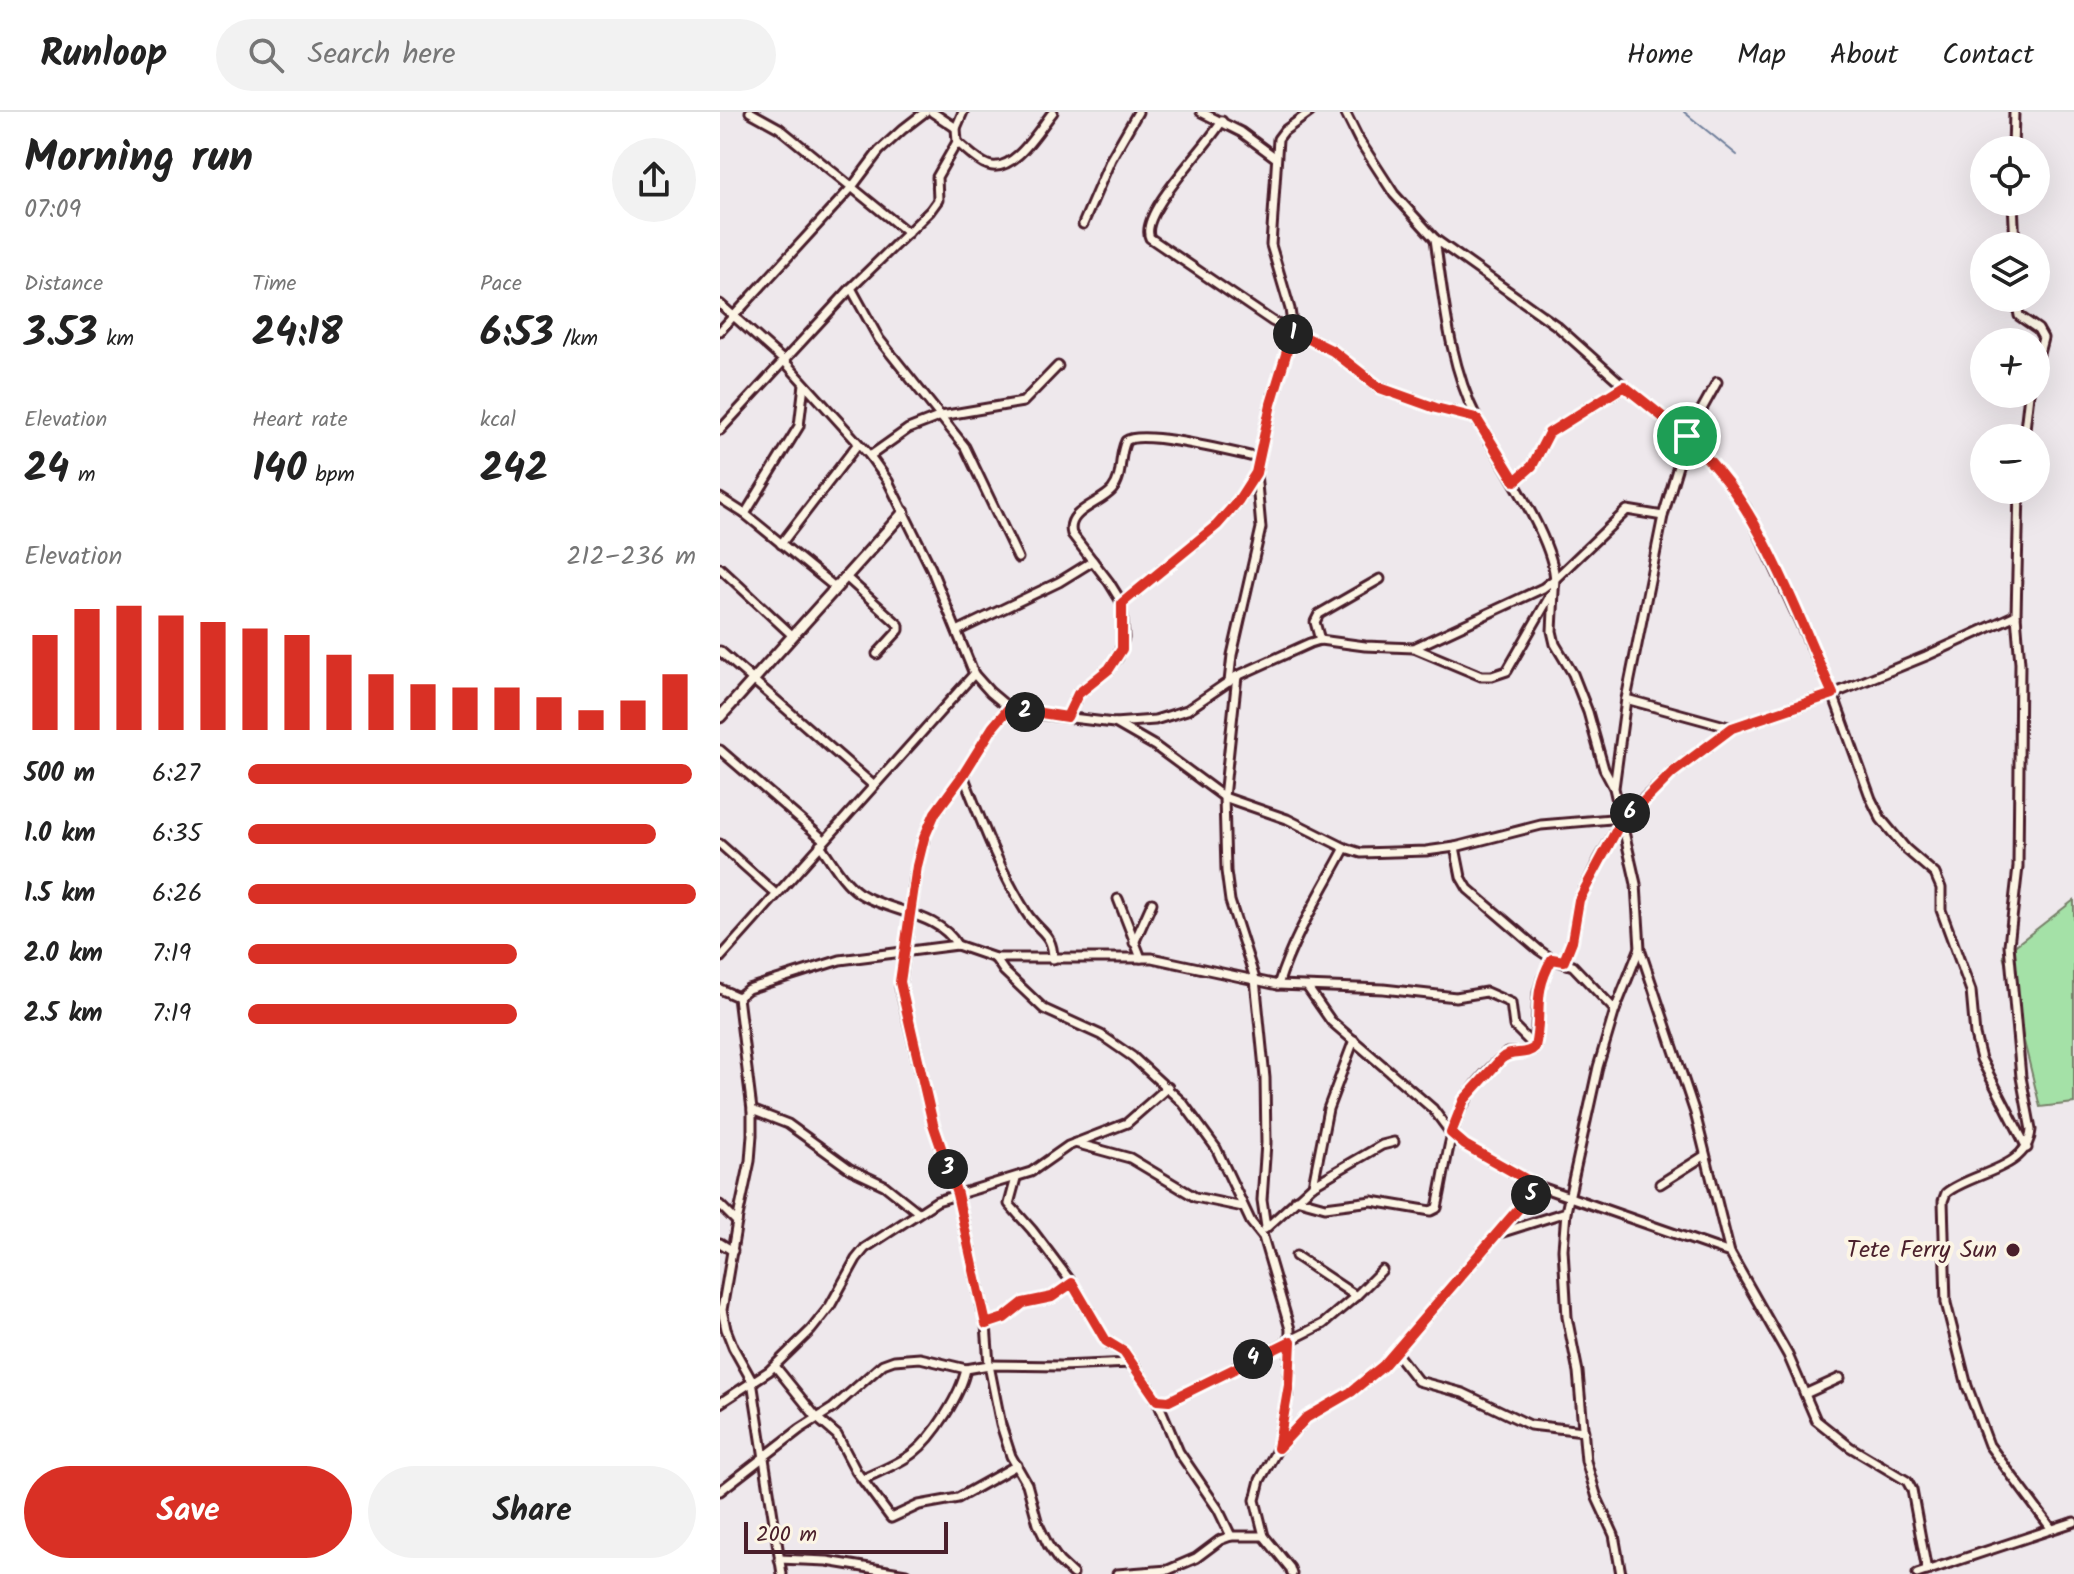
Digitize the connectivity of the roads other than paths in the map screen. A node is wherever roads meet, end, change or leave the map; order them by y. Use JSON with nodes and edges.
{"nodes":[{"id":1,"x":750,"y":112,"type":"edge"},
{"id":2,"x":925,"y":112,"type":"edge"},
{"id":3,"x":932,"y":112,"type":"edge"},
{"id":4,"x":963,"y":112,"type":"edge"},
{"id":5,"x":1053,"y":112,"type":"edge"},
{"id":6,"x":1138,"y":112,"type":"edge"},
{"id":7,"x":1201,"y":112,"type":"edge"},
{"id":8,"x":1310,"y":112,"type":"edge"},
{"id":9,"x":1345,"y":112,"type":"edge"},
{"id":10,"x":2014,"y":112,"type":"edge"},
{"id":11,"x":1222,"y":121,"type":"junction"},
{"id":12,"x":956,"y":128,"type":"junction"},
{"id":13,"x":2013,"y":136,"type":"edge"},
{"id":14,"x":957,"y":142,"type":"junction"},
{"id":15,"x":1276,"y":158,"type":"junction"},
{"id":16,"x":852,"y":187,"type":"junction"},
{"id":17,"x":1083,"y":224,"type":"dead end"},
{"id":18,"x":908,"y":233,"type":"junction"},
{"id":19,"x":1435,"y":239,"type":"junction"},
{"id":20,"x":851,"y":288,"type":"junction"},
{"id":21,"x":720,"y":304,"type":"edge"},
{"id":22,"x":2018,"y":312,"type":"edge"},
{"id":23,"x":734,"y":316,"type":"junction"},
{"id":24,"x":2037,"y":328,"type":"edge"},
{"id":25,"x":720,"y":331,"type":"edge"},
{"id":26,"x":1293,"y":331,"type":"junction"},
{"id":27,"x":784,"y":361,"type":"junction"},
{"id":28,"x":1058,"y":366,"type":"dead end"},
{"id":29,"x":1717,"y":382,"type":"dead end"},
{"id":30,"x":804,"y":383,"type":"junction"},
{"id":31,"x":1624,"y":386,"type":"junction"},
{"id":32,"x":941,"y":416,"type":"junction"},
{"id":33,"x":1476,"y":418,"type":"junction"},
{"id":34,"x":720,"y":430,"type":"edge"},
{"id":35,"x":1687,"y":436,"type":"junction"},
{"id":36,"x":857,"y":445,"type":"junction"},
{"id":37,"x":870,"y":456,"type":"junction"},
{"id":38,"x":1259,"y":458,"type":"junction"},
{"id":39,"x":1256,"y":473,"type":"junction"},
{"id":40,"x":1515,"y":481,"type":"junction"},
{"id":41,"x":720,"y":498,"type":"edge"},
{"id":42,"x":2019,"y":504,"type":"edge"},
{"id":43,"x":904,"y":512,"type":"junction"},
{"id":44,"x":745,"y":514,"type":"junction"},
{"id":45,"x":1663,"y":516,"type":"junction"},
{"id":46,"x":781,"y":544,"type":"junction"},
{"id":47,"x":1018,"y":558,"type":"dead end"},
{"id":48,"x":1093,"y":561,"type":"junction"},
{"id":49,"x":720,"y":568,"type":"edge"},
{"id":50,"x":846,"y":577,"type":"junction"},
{"id":51,"x":1556,"y":578,"type":"junction"},
{"id":52,"x":1380,"y":579,"type":"dead end"},
{"id":53,"x":836,"y":588,"type":"junction"},
{"id":54,"x":1554,"y":589,"type":"junction"},
{"id":55,"x":1122,"y":603,"type":"junction"},
{"id":56,"x":2016,"y":615,"type":"junction"},
{"id":57,"x":957,"y":631,"type":"junction"},
{"id":58,"x":792,"y":635,"type":"junction"},
{"id":59,"x":1320,"y":640,"type":"junction"},
{"id":60,"x":1414,"y":648,"type":"junction"},
{"id":61,"x":720,"y":651,"type":"edge"},
{"id":62,"x":877,"y":654,"type":"dead end"},
{"id":63,"x":974,"y":674,"type":"junction"},
{"id":64,"x":1237,"y":676,"type":"junction"},
{"id":65,"x":752,"y":681,"type":"junction"},
{"id":66,"x":1229,"y":682,"type":"junction"},
{"id":67,"x":1833,"y":694,"type":"junction"},
{"id":68,"x":1626,"y":699,"type":"junction"},
{"id":69,"x":1009,"y":708,"type":"junction"},
{"id":70,"x":720,"y":717,"type":"edge"},
{"id":71,"x":1067,"y":717,"type":"junction"},
{"id":72,"x":1114,"y":723,"type":"junction"},
{"id":73,"x":1732,"y":728,"type":"junction"},
{"id":74,"x":720,"y":750,"type":"edge"},
{"id":75,"x":963,"y":775,"type":"junction"},
{"id":76,"x":873,"y":785,"type":"junction"},
{"id":77,"x":1614,"y":788,"type":"junction"},
{"id":78,"x":1224,"y":797,"type":"junction"},
{"id":79,"x":1623,"y":818,"type":"junction"},
{"id":80,"x":822,"y":842,"type":"junction"},
{"id":81,"x":720,"y":844,"type":"edge"},
{"id":82,"x":1455,"y":847,"type":"junction"},
{"id":83,"x":1345,"y":848,"type":"junction"},
{"id":84,"x":776,"y":894,"type":"junction"},
{"id":85,"x":1118,"y":899,"type":"dead end"},
{"id":86,"x":1152,"y":903,"type":"dead end"},
{"id":87,"x":909,"y":914,"type":"junction"},
{"id":88,"x":1141,"y":926,"type":"junction"},
{"id":89,"x":1127,"y":927,"type":"junction"},
{"id":90,"x":720,"y":942,"type":"edge"},
{"id":91,"x":1134,"y":943,"type":"junction"},
{"id":92,"x":957,"y":945,"type":"junction"},
{"id":93,"x":728,"y":948,"type":"junction"},
{"id":94,"x":1640,"y":949,"type":"junction"},
{"id":95,"x":904,"y":953,"type":"junction"},
{"id":96,"x":720,"y":958,"type":"edge"},
{"id":97,"x":995,"y":958,"type":"junction"},
{"id":98,"x":1141,"y":958,"type":"junction"},
{"id":99,"x":1053,"y":959,"type":"junction"},
{"id":100,"x":1552,"y":959,"type":"junction"},
{"id":101,"x":1564,"y":961,"type":"junction"},
{"id":102,"x":1255,"y":979,"type":"junction"},
{"id":103,"x":1278,"y":985,"type":"junction"},
{"id":104,"x":1308,"y":988,"type":"junction"},
{"id":105,"x":720,"y":989,"type":"edge"},
{"id":106,"x":738,"y":997,"type":"junction"},
{"id":107,"x":1615,"y":1010,"type":"junction"},
{"id":108,"x":1354,"y":1040,"type":"junction"},
{"id":109,"x":1535,"y":1047,"type":"junction"},
{"id":110,"x":1168,"y":1087,"type":"junction"},
{"id":111,"x":752,"y":1110,"type":"junction"},
{"id":112,"x":1451,"y":1133,"type":"junction"},
{"id":113,"x":1394,"y":1142,"type":"dead end"},
{"id":114,"x":1075,"y":1143,"type":"junction"},
{"id":115,"x":2027,"y":1148,"type":"junction"},
{"id":116,"x":1704,"y":1156,"type":"junction"},
{"id":117,"x":1016,"y":1178,"type":"junction"},
{"id":118,"x":1660,"y":1184,"type":"dead end"},
{"id":119,"x":1313,"y":1185,"type":"junction"},
{"id":120,"x":1538,"y":1186,"type":"junction"},
{"id":121,"x":957,"y":1194,"type":"junction"},
{"id":122,"x":1570,"y":1196,"type":"junction"},
{"id":123,"x":1296,"y":1199,"type":"junction"},
{"id":124,"x":720,"y":1205,"type":"edge"},
{"id":125,"x":1243,"y":1207,"type":"junction"},
{"id":126,"x":918,"y":1212,"type":"junction"},
{"id":127,"x":1566,"y":1212,"type":"junction"},
{"id":128,"x":737,"y":1222,"type":"junction"},
{"id":129,"x":1263,"y":1230,"type":"junction"},
{"id":130,"x":1501,"y":1232,"type":"junction"},
{"id":131,"x":720,"y":1243,"type":"edge"},
{"id":132,"x":733,"y":1251,"type":"junction"},
{"id":133,"x":1730,"y":1253,"type":"junction"},
{"id":134,"x":1296,"y":1256,"type":"dead end"},
{"id":135,"x":1382,"y":1270,"type":"dead end"},
{"id":136,"x":1072,"y":1283,"type":"junction"},
{"id":137,"x":1356,"y":1296,"type":"junction"},
{"id":138,"x":986,"y":1324,"type":"junction"},
{"id":139,"x":1291,"y":1341,"type":"junction"},
{"id":140,"x":1396,"y":1353,"type":"junction"},
{"id":141,"x":1131,"y":1363,"type":"junction"},
{"id":142,"x":989,"y":1365,"type":"junction"},
{"id":143,"x":775,"y":1366,"type":"junction"},
{"id":144,"x":966,"y":1369,"type":"junction"},
{"id":145,"x":1840,"y":1378,"type":"dead end"},
{"id":146,"x":752,"y":1381,"type":"junction"},
{"id":147,"x":1805,"y":1394,"type":"junction"},
{"id":148,"x":1157,"y":1400,"type":"junction"},
{"id":149,"x":720,"y":1403,"type":"edge"},
{"id":150,"x":817,"y":1418,"type":"junction"},
{"id":151,"x":1584,"y":1431,"type":"junction"},
{"id":152,"x":1278,"y":1448,"type":"junction"},
{"id":153,"x":764,"y":1458,"type":"junction"},
{"id":154,"x":1017,"y":1465,"type":"junction"},
{"id":155,"x":863,"y":1479,"type":"junction"},
{"id":156,"x":720,"y":1491,"type":"edge"},
{"id":157,"x":2074,"y":1522,"type":"edge"},
{"id":158,"x":2051,"y":1528,"type":"junction"},
{"id":159,"x":1231,"y":1536,"type":"junction"},
{"id":160,"x":1264,"y":1536,"type":"junction"},
{"id":161,"x":779,"y":1559,"type":"junction"},
{"id":162,"x":1921,"y":1573,"type":"edge"},
{"id":163,"x":782,"y":1574,"type":"edge"},
{"id":164,"x":906,"y":1574,"type":"edge"},
{"id":165,"x":1073,"y":1574,"type":"edge"},
{"id":166,"x":1117,"y":1574,"type":"edge"},
{"id":167,"x":1292,"y":1574,"type":"edge"},
{"id":168,"x":1621,"y":1574,"type":"edge"}],
"edges":[{"from":1,"to":16,"type":"street"},
{"from":2,"to":16,"type":"street"},
{"from":3,"to":12,"type":"street"},
{"from":4,"to":12,"type":"street"},
{"from":5,"to":14,"type":"street"},
{"from":6,"to":17,"type":"street"},
{"from":7,"to":11,"type":"street"},
{"from":8,"to":15,"type":"street"},
{"from":9,"to":19,"type":"street"},
{"from":10,"to":13,"type":"street"},
{"from":11,"to":15,"type":"street"},
{"from":11,"to":26,"type":"street"},
{"from":12,"to":14,"type":"street"},
{"from":14,"to":18,"type":"street"},
{"from":15,"to":26,"type":"street"},
{"from":16,"to":18,"type":"street"},
{"from":16,"to":23,"type":"street"},
{"from":18,"to":20,"type":"street"},
{"from":19,"to":31,"type":"street"},
{"from":19,"to":33,"type":"street"},
{"from":20,"to":27,"type":"street"},
{"from":20,"to":32,"type":"street"},
{"from":21,"to":23,"type":"street"},
{"from":22,"to":24,"type":"street"},
{"from":23,"to":25,"type":"street"},
{"from":23,"to":27,"type":"street"},
{"from":26,"to":33,"type":"street"},
{"from":26,"to":38,"type":"street"},
{"from":27,"to":30,"type":"street"},
{"from":27,"to":34,"type":"street"},
{"from":28,"to":32,"type":"street"},
{"from":29,"to":35,"type":"street"},
{"from":30,"to":36,"type":"street"},
{"from":30,"to":44,"type":"street"},
{"from":31,"to":35,"type":"street"},
{"from":31,"to":40,"type":"street"},
{"from":32,"to":37,"type":"street"},
{"from":32,"to":47,"type":"street"},
{"from":33,"to":40,"type":"street"},
{"from":35,"to":45,"type":"street"},
{"from":35,"to":67,"type":"street"},
{"from":36,"to":37,"type":"street"},
{"from":36,"to":46,"type":"street"},
{"from":37,"to":43,"type":"street"},
{"from":38,"to":39,"type":"street"},
{"from":38,"to":48,"type":"street"},
{"from":39,"to":55,"type":"street"},
{"from":39,"to":66,"type":"street"},
{"from":40,"to":51,"type":"street"},
{"from":41,"to":44,"type":"street"},
{"from":42,"to":56,"type":"street"},
{"from":43,"to":50,"type":"street"},
{"from":43,"to":57,"type":"street"},
{"from":44,"to":46,"type":"street"},
{"from":45,"to":51,"type":"street"},
{"from":45,"to":68,"type":"street"},
{"from":46,"to":53,"type":"street"},
{"from":48,"to":55,"type":"street"},
{"from":48,"to":57,"type":"street"},
{"from":49,"to":58,"type":"street"},
{"from":50,"to":53,"type":"street"},
{"from":50,"to":62,"type":"street"},
{"from":51,"to":54,"type":"street"},
{"from":51,"to":60,"type":"street"},
{"from":52,"to":59,"type":"street"},
{"from":53,"to":58,"type":"street"},
{"from":54,"to":60,"type":"street"},
{"from":54,"to":77,"type":"street"},
{"from":55,"to":71,"type":"street"},
{"from":56,"to":67,"type":"street"},
{"from":56,"to":115,"type":"street"},
{"from":57,"to":63,"type":"street"},
{"from":58,"to":65,"type":"street"},
{"from":59,"to":60,"type":"street"},
{"from":59,"to":64,"type":"street"},
{"from":61,"to":65,"type":"street"},
{"from":63,"to":69,"type":"street"},
{"from":63,"to":76,"type":"street"},
{"from":64,"to":66,"type":"street"},
{"from":64,"to":78,"type":"street"},
{"from":65,"to":70,"type":"street"},
{"from":65,"to":76,"type":"street"},
{"from":66,"to":72,"type":"street"},
{"from":67,"to":73,"type":"street"},
{"from":67,"to":115,"type":"street"},
{"from":68,"to":73,"type":"street"},
{"from":68,"to":77,"type":"street"},
{"from":69,"to":71,"type":"street"},
{"from":69,"to":75,"type":"street"},
{"from":71,"to":72,"type":"street"},
{"from":72,"to":78,"type":"street"},
{"from":73,"to":79,"type":"street"},
{"from":74,"to":80,"type":"street"},
{"from":75,"to":87,"type":"street"},
{"from":75,"to":99,"type":"street"},
{"from":76,"to":80,"type":"street"},
{"from":77,"to":79,"type":"street"},
{"from":78,"to":83,"type":"street"},
{"from":78,"to":102,"type":"street"},
{"from":79,"to":82,"type":"street"},
{"from":79,"to":94,"type":"street"},
{"from":79,"to":101,"type":"street"},
{"from":80,"to":84,"type":"street"},
{"from":80,"to":87,"type":"street"},
{"from":81,"to":84,"type":"street"},
{"from":82,"to":83,"type":"street"},
{"from":82,"to":100,"type":"street"},
{"from":83,"to":103,"type":"street"},
{"from":84,"to":93,"type":"street"},
{"from":85,"to":89,"type":"street"},
{"from":86,"to":88,"type":"street"},
{"from":87,"to":92,"type":"street"},
{"from":87,"to":95,"type":"street"},
{"from":88,"to":89,"type":"street"},
{"from":88,"to":91,"type":"street"},
{"from":89,"to":91,"type":"street"},
{"from":90,"to":93,"type":"street"},
{"from":91,"to":98,"type":"street"},
{"from":92,"to":95,"type":"street"},
{"from":92,"to":97,"type":"street"},
{"from":93,"to":96,"type":"street"},
{"from":94,"to":107,"type":"street"},
{"from":94,"to":116,"type":"street"},
{"from":95,"to":106,"type":"street"},
{"from":95,"to":121,"type":"street"},
{"from":97,"to":99,"type":"street"},
{"from":97,"to":110,"type":"street"},
{"from":98,"to":99,"type":"street"},
{"from":98,"to":102,"type":"street"},
{"from":100,"to":101,"type":"street"},
{"from":100,"to":109,"type":"street"},
{"from":101,"to":107,"type":"street"},
{"from":102,"to":103,"type":"street"},
{"from":102,"to":129,"type":"street"},
{"from":103,"to":104,"type":"street"},
{"from":104,"to":108,"type":"street"},
{"from":104,"to":109,"type":"street"},
{"from":105,"to":106,"type":"street"},
{"from":106,"to":111,"type":"street"},
{"from":107,"to":122,"type":"street"},
{"from":108,"to":112,"type":"street"},
{"from":108,"to":119,"type":"street"},
{"from":109,"to":112,"type":"street"},
{"from":110,"to":114,"type":"street"},
{"from":110,"to":125,"type":"street"},
{"from":111,"to":126,"type":"street"},
{"from":111,"to":128,"type":"street"},
{"from":112,"to":120,"type":"street"},
{"from":112,"to":123,"type":"street"},
{"from":113,"to":119,"type":"street"},
{"from":114,"to":117,"type":"street"},
{"from":114,"to":125,"type":"street"},
{"from":115,"to":158,"type":"street"},
{"from":116,"to":118,"type":"street"},
{"from":116,"to":133,"type":"street"},
{"from":117,"to":121,"type":"street"},
{"from":117,"to":136,"type":"street"},
{"from":119,"to":123,"type":"street"},
{"from":120,"to":122,"type":"street"},
{"from":120,"to":130,"type":"street"},
{"from":121,"to":126,"type":"street"},
{"from":121,"to":138,"type":"street"},
{"from":122,"to":127,"type":"street"},
{"from":122,"to":133,"type":"street"},
{"from":123,"to":129,"type":"street"},
{"from":124,"to":128,"type":"street"},
{"from":125,"to":129,"type":"street"},
{"from":126,"to":143,"type":"street"},
{"from":127,"to":130,"type":"street"},
{"from":127,"to":151,"type":"street"},
{"from":128,"to":132,"type":"street"},
{"from":129,"to":139,"type":"street"},
{"from":130,"to":140,"type":"street"},
{"from":131,"to":132,"type":"street"},
{"from":132,"to":146,"type":"street"},
{"from":133,"to":147,"type":"street"},
{"from":134,"to":137,"type":"street"},
{"from":135,"to":137,"type":"street"},
{"from":136,"to":138,"type":"street"},
{"from":136,"to":141,"type":"street"},
{"from":137,"to":139,"type":"street"},
{"from":138,"to":142,"type":"street"},
{"from":139,"to":148,"type":"street"},
{"from":139,"to":152,"type":"street"},
{"from":140,"to":151,"type":"street"},
{"from":140,"to":152,"type":"street"},
{"from":141,"to":142,"type":"street"},
{"from":141,"to":148,"type":"street"},
{"from":142,"to":144,"type":"street"},
{"from":142,"to":154,"type":"street"},
{"from":143,"to":146,"type":"street"},
{"from":143,"to":150,"type":"street"},
{"from":144,"to":150,"type":"street"},
{"from":144,"to":155,"type":"street"},
{"from":145,"to":147,"type":"street"},
{"from":146,"to":149,"type":"street"},
{"from":146,"to":153,"type":"street"},
{"from":147,"to":162,"type":"street"},
{"from":148,"to":159,"type":"street"},
{"from":150,"to":153,"type":"street"},
{"from":150,"to":155,"type":"street"},
{"from":151,"to":168,"type":"street"},
{"from":152,"to":160,"type":"street"},
{"from":153,"to":156,"type":"street"},
{"from":153,"to":161,"type":"street"},
{"from":154,"to":155,"type":"street"},
{"from":154,"to":165,"type":"street"},
{"from":157,"to":158,"type":"street"},
{"from":158,"to":162,"type":"street"},
{"from":159,"to":160,"type":"street"},
{"from":159,"to":166,"type":"street"},
{"from":160,"to":167,"type":"street"},
{"from":161,"to":163,"type":"street"},
{"from":161,"to":164,"type":"street"}]}
